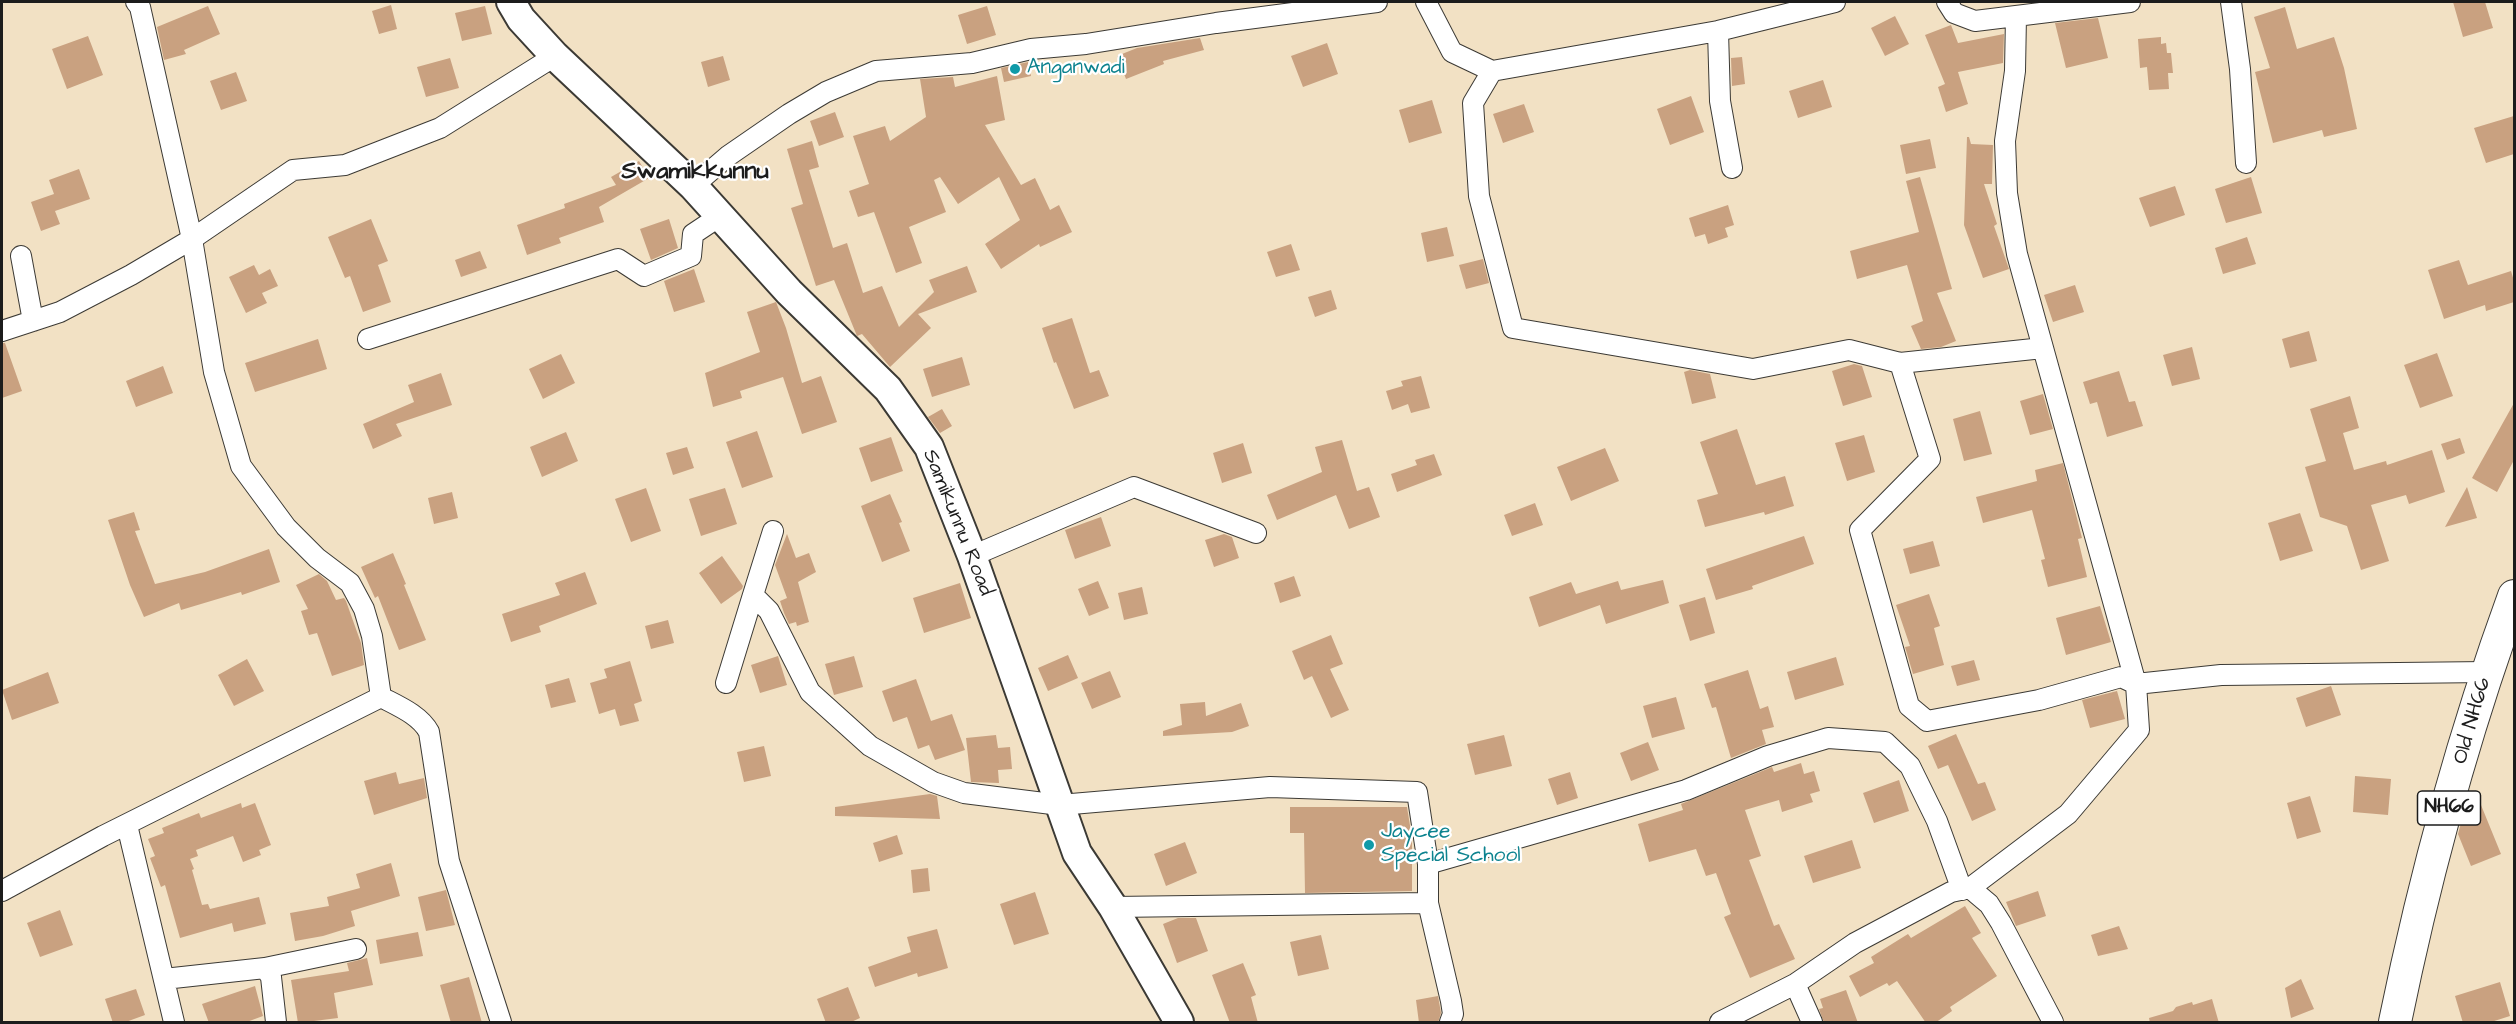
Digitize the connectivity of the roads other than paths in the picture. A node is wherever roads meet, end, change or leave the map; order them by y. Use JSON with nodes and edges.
{"nodes":[{"id":1,"x":136,"y":2,"type":"edge"},
{"id":2,"x":511,"y":2,"type":"edge"},
{"id":3,"x":1377,"y":2,"type":"edge"},
{"id":4,"x":1426,"y":2,"type":"edge"},
{"id":5,"x":1835,"y":2,"type":"edge"},
{"id":6,"x":1947,"y":2,"type":"edge"},
{"id":7,"x":2130,"y":2,"type":"edge"},
{"id":8,"x":2231,"y":2,"type":"edge"},
{"id":9,"x":2016,"y":16,"type":"junction"},
{"id":10,"x":1718,"y":31,"type":"junction"},
{"id":11,"x":555,"y":56,"type":"junction"},
{"id":12,"x":1492,"y":71,"type":"junction"},
{"id":13,"x":2246,"y":163,"type":"dead end"},
{"id":14,"x":1731,"y":168,"type":"dead end"},
{"id":15,"x":693,"y":186,"type":"junction"},
{"id":16,"x":720,"y":216,"type":"junction"},
{"id":17,"x":192,"y":239,"type":"junction"},
{"id":18,"x":21,"y":256,"type":"dead end"},
{"id":19,"x":33,"y":321,"type":"junction"},
{"id":20,"x":2,"y":331,"type":"edge"},
{"id":21,"x":368,"y":339,"type":"dead end"},
{"id":22,"x":2043,"y":348,"type":"junction"},
{"id":23,"x":1900,"y":363,"type":"junction"},
{"id":24,"x":773,"y":531,"type":"dead end"},
{"id":25,"x":1256,"y":533,"type":"dead end"},
{"id":26,"x":972,"y":556,"type":"junction"},
{"id":27,"x":753,"y":595,"type":"junction"},
{"id":28,"x":2514,"y":596,"type":"edge"},
{"id":29,"x":2487,"y":672,"type":"junction"},
{"id":30,"x":726,"y":682,"type":"dead end"},
{"id":31,"x":2136,"y":684,"type":"junction"},
{"id":32,"x":381,"y":697,"type":"junction"},
{"id":33,"x":1060,"y":805,"type":"junction"},
{"id":34,"x":127,"y":825,"type":"junction"},
{"id":35,"x":1428,"y":864,"type":"junction"},
{"id":36,"x":3,"y":885,"type":"edge"},
{"id":37,"x":1966,"y":889,"type":"junction"},
{"id":38,"x":1428,"y":903,"type":"junction"},
{"id":39,"x":1113,"y":907,"type":"junction"},
{"id":40,"x":356,"y":950,"type":"dead end"},
{"id":41,"x":265,"y":968,"type":"junction"},
{"id":42,"x":164,"y":979,"type":"junction"},
{"id":43,"x":1795,"y":984,"type":"junction"},
{"id":44,"x":1723,"y":1022,"type":"edge"},
{"id":45,"x":174,"y":1023,"type":"edge"},
{"id":46,"x":276,"y":1023,"type":"edge"},
{"id":47,"x":501,"y":1023,"type":"edge"},
{"id":48,"x":1179,"y":1023,"type":"edge"},
{"id":49,"x":1450,"y":1023,"type":"edge"},
{"id":50,"x":1812,"y":1023,"type":"edge"},
{"id":51,"x":2053,"y":1023,"type":"edge"},
{"id":52,"x":2395,"y":1023,"type":"edge"}],
"edges":[{"from":1,"to":17,"type":"street"},
{"from":2,"to":11,"type":"main road","name":"Samikunnu Road"},
{"from":3,"to":15,"type":"street"},
{"from":4,"to":12,"type":"street"},
{"from":5,"to":10,"type":"street"},
{"from":6,"to":9,"type":"street"},
{"from":7,"to":9,"type":"street"},
{"from":8,"to":13,"type":"street"},
{"from":9,"to":22,"type":"street"},
{"from":10,"to":12,"type":"street"},
{"from":10,"to":14,"type":"street"},
{"from":11,"to":15,"type":"main road","name":"Samikunnu Road"},
{"from":11,"to":17,"type":"street"},
{"from":12,"to":23,"type":"street"},
{"from":15,"to":16,"type":"main road","name":"Samikunnu Road"},
{"from":16,"to":21,"type":"street"},
{"from":16,"to":26,"type":"main road","name":"Samikunnu Road"},
{"from":17,"to":19,"type":"street"},
{"from":17,"to":32,"type":"street"},
{"from":18,"to":19,"type":"street"},
{"from":19,"to":20,"type":"street"},
{"from":22,"to":23,"type":"street"},
{"from":22,"to":31,"type":"street"},
{"from":23,"to":31,"type":"street"},
{"from":24,"to":27,"type":"street"},
{"from":25,"to":26,"type":"street"},
{"from":26,"to":33,"type":"main road","name":"Samikunnu Road"},
{"from":27,"to":30,"type":"street"},
{"from":27,"to":33,"type":"street"},
{"from":28,"to":29,"type":"main road","name":"Old NH66","number":"NH66"},
{"from":29,"to":31,"type":"street"},
{"from":29,"to":52,"type":"main road","name":"Old NH66","number":"NH66"},
{"from":31,"to":37,"type":"street"},
{"from":32,"to":34,"type":"street"},
{"from":32,"to":47,"type":"street"},
{"from":33,"to":35,"type":"street"},
{"from":33,"to":39,"type":"main road","name":"Samikunnu Road"},
{"from":34,"to":36,"type":"street"},
{"from":34,"to":42,"type":"street"},
{"from":35,"to":37,"type":"street"},
{"from":35,"to":38,"type":"street"},
{"from":37,"to":43,"type":"street"},
{"from":37,"to":51,"type":"street"},
{"from":38,"to":39,"type":"street"},
{"from":38,"to":49,"type":"street"},
{"from":39,"to":48,"type":"main road","name":"Samikunnu Road"},
{"from":40,"to":41,"type":"street"},
{"from":41,"to":42,"type":"street"},
{"from":41,"to":46,"type":"street"},
{"from":42,"to":45,"type":"street"},
{"from":43,"to":44,"type":"street"},
{"from":43,"to":50,"type":"street"}]}
